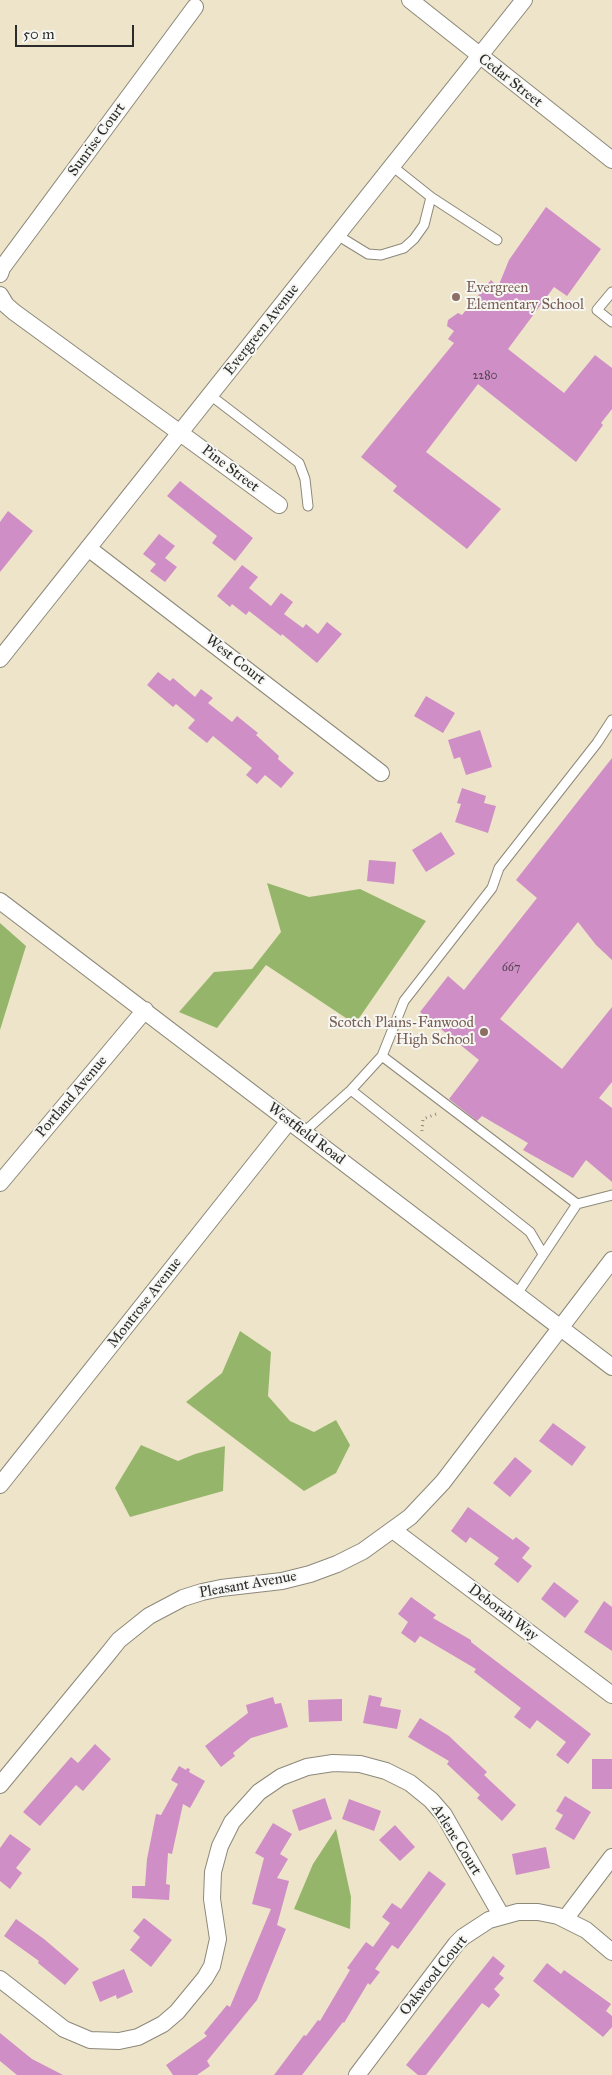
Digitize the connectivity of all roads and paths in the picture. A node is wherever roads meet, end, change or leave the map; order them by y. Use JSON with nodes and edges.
{"nodes":[{"id":1,"x":410,"y":0,"type":"edge"},
{"id":2,"x":524,"y":0,"type":"edge"},
{"id":3,"x":195,"y":7,"type":"dead end"},
{"id":4,"x":479,"y":56,"type":"junction"},
{"id":5,"x":612,"y":160,"type":"edge"},
{"id":6,"x":392,"y":166,"type":"junction"},
{"id":7,"x":431,"y":197,"type":"junction"},
{"id":8,"x":337,"y":235,"type":"junction"},
{"id":9,"x":497,"y":240,"type":"dead end"},
{"id":10,"x":0,"y":274,"type":"edge"},
{"id":11,"x":612,"y":292,"type":"edge"},
{"id":12,"x":0,"y":295,"type":"edge"},
{"id":13,"x":612,"y":322,"type":"edge"},
{"id":14,"x":210,"y":395,"type":"junction"},
{"id":15,"x":180,"y":432,"type":"junction"},
{"id":16,"x":279,"y":505,"type":"dead end"},
{"id":17,"x":308,"y":506,"type":"dead end"},
{"id":18,"x":88,"y":548,"type":"junction"},
{"id":19,"x":0,"y":659,"type":"edge"},
{"id":20,"x":612,"y":720,"type":"edge"},
{"id":21,"x":381,"y":773,"type":"dead end"},
{"id":22,"x":0,"y":901,"type":"edge"},
{"id":23,"x":145,"y":1010,"type":"junction"},
{"id":24,"x":382,"y":1056,"type":"junction"},
{"id":25,"x":351,"y":1090,"type":"junction"},
{"id":26,"x":444,"y":1103,"type":"junction"},
{"id":27,"x":289,"y":1121,"type":"junction"},
{"id":28,"x":304,"y":1132,"type":"junction"},
{"id":29,"x":420,"y":1144,"type":"junction"},
{"id":30,"x":0,"y":1183,"type":"edge"},
{"id":31,"x":612,"y":1195,"type":"edge"},
{"id":32,"x":577,"y":1204,"type":"junction"},
{"id":33,"x":543,"y":1254,"type":"junction"},
{"id":34,"x":612,"y":1260,"type":"edge"},
{"id":35,"x":517,"y":1294,"type":"junction"},
{"id":36,"x":560,"y":1328,"type":"junction"},
{"id":37,"x":612,"y":1367,"type":"edge"},
{"id":38,"x":0,"y":1485,"type":"edge"},
{"id":39,"x":393,"y":1530,"type":"junction"},
{"id":40,"x":612,"y":1695,"type":"edge"},
{"id":41,"x":0,"y":1786,"type":"edge"},
{"id":42,"x":612,"y":1857,"type":"edge"},
{"id":43,"x":501,"y":1916,"type":"junction"},
{"id":44,"x":565,"y":1919,"type":"junction"},
{"id":45,"x":612,"y":1952,"type":"edge"},
{"id":46,"x":0,"y":1979,"type":"edge"},
{"id":47,"x":357,"y":2075,"type":"edge"}],
"edges":[{"from":1,"to":4,"type":"street","name":"Cedar Street"},
{"from":2,"to":4,"type":"street","name":"Evergreen Avenue"},
{"from":3,"to":10,"type":"street","name":"Sunrise Court"},
{"from":4,"to":5,"type":"street","name":"Cedar Street"},
{"from":4,"to":6,"type":"street","name":"Evergreen Avenue"},
{"from":6,"to":7,"type":"lane"},
{"from":6,"to":8,"type":"street","name":"Evergreen Avenue"},
{"from":7,"to":8,"type":"lane"},
{"from":7,"to":9,"type":"lane"},
{"from":8,"to":14,"type":"street","name":"Evergreen Avenue"},
{"from":11,"to":13,"type":"lane"},
{"from":12,"to":15,"type":"street"},
{"from":14,"to":15,"type":"street","name":"Evergreen Avenue"},
{"from":14,"to":17,"type":"lane"},
{"from":15,"to":16,"type":"street","name":"Pine Street"},
{"from":15,"to":18,"type":"street","name":"Evergreen Avenue"},
{"from":18,"to":19,"type":"street","name":"Evergreen Avenue"},
{"from":18,"to":21,"type":"street","name":"West Court"},
{"from":20,"to":24,"type":"lane"},
{"from":22,"to":23,"type":"street","name":"Westfield Road"},
{"from":23,"to":27,"type":"street","name":"Westfield Road"},
{"from":23,"to":30,"type":"street","name":"Portland Avenue"},
{"from":24,"to":25,"type":"lane"},
{"from":24,"to":26,"type":"lane"},
{"from":25,"to":28,"type":"lane"},
{"from":25,"to":29,"type":"lane"},
{"from":26,"to":29,"type":"path"},
{"from":26,"to":32,"type":"lane"},
{"from":27,"to":28,"type":"street","name":"Westfield Road"},
{"from":27,"to":38,"type":"street","name":"Montrose Avenue"},
{"from":28,"to":35,"type":"street","name":"Westfield Road"},
{"from":29,"to":33,"type":"lane"},
{"from":31,"to":32,"type":"lane"},
{"from":32,"to":33,"type":"lane"},
{"from":33,"to":35,"type":"lane"},
{"from":34,"to":36,"type":"street","name":"Pleasant Avenue"},
{"from":35,"to":36,"type":"street","name":"Westfield Road"},
{"from":36,"to":37,"type":"street","name":"Westfield Road"},
{"from":36,"to":39,"type":"street","name":"Pleasant Avenue"},
{"from":39,"to":40,"type":"street","name":"Deborah Way"},
{"from":39,"to":41,"type":"street","name":"Pleasant Avenue"},
{"from":42,"to":44,"type":"street"},
{"from":43,"to":44,"type":"street","name":"Oakwood Court"},
{"from":43,"to":46,"type":"street","name":"Arlene Court"},
{"from":43,"to":47,"type":"street","name":"Oakwood Court"},
{"from":44,"to":45,"type":"street","name":"Oakwood Court"}]}
